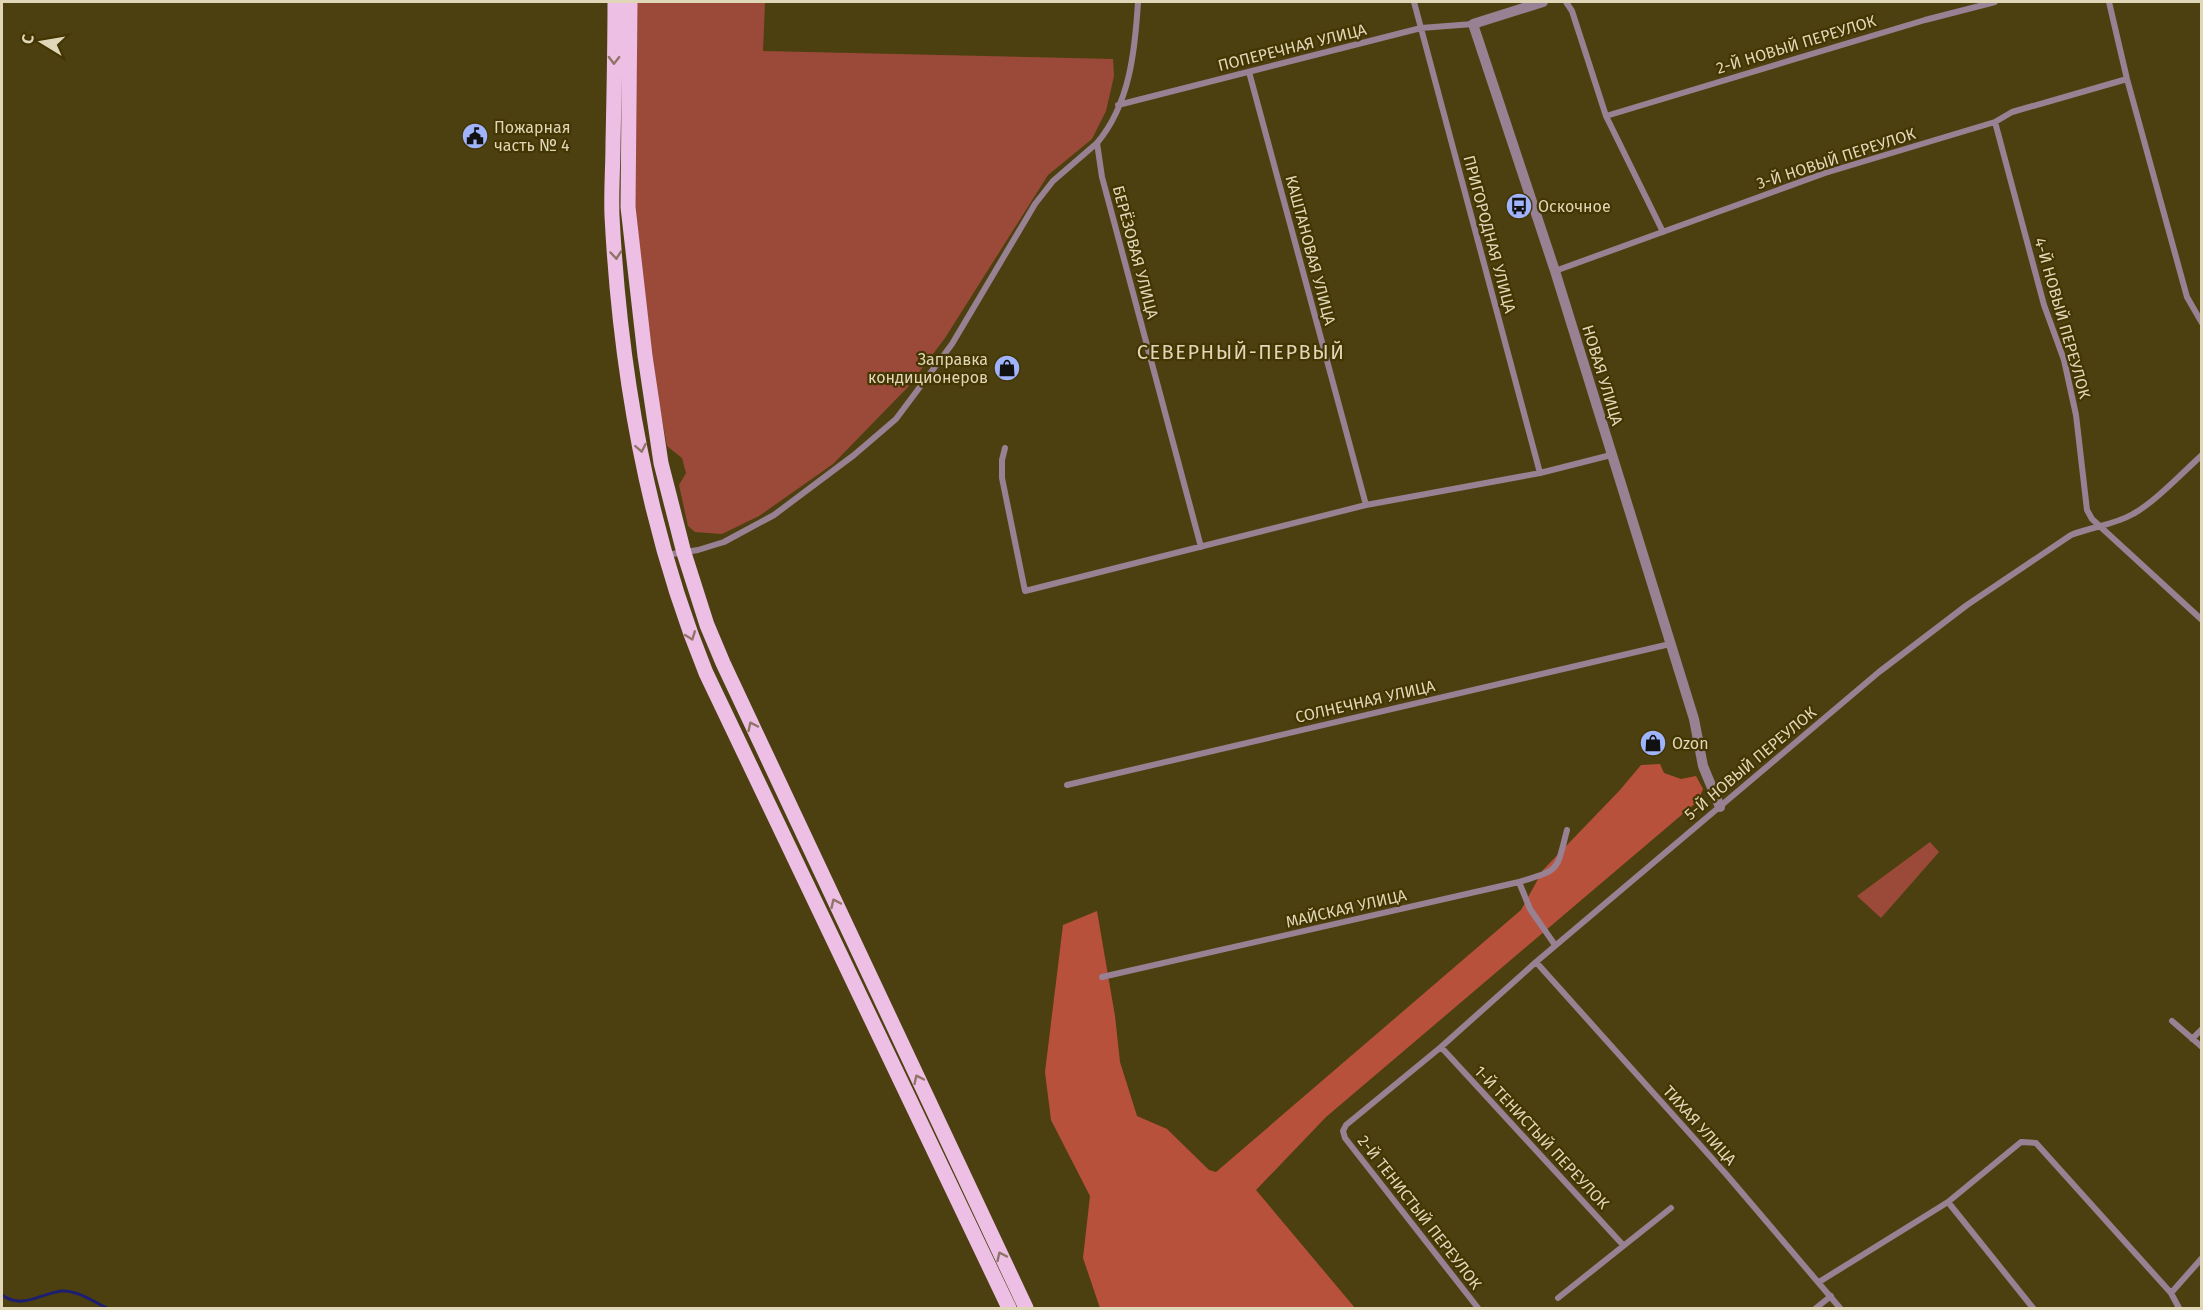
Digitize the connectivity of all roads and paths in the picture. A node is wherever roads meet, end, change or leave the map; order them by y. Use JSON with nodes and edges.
{"nodes":[{"id":1,"x":615,"y":2,"type":"edge"},
{"id":2,"x":630,"y":2,"type":"edge"},
{"id":3,"x":1138,"y":2,"type":"edge"},
{"id":4,"x":1414,"y":2,"type":"edge"},
{"id":5,"x":1543,"y":2,"type":"edge"},
{"id":6,"x":1566,"y":2,"type":"edge"},
{"id":7,"x":1995,"y":2,"type":"edge"},
{"id":8,"x":2109,"y":2,"type":"edge"},
{"id":9,"x":1473,"y":24,"type":"junction"},
{"id":10,"x":1421,"y":28,"type":"junction"},
{"id":11,"x":1249,"y":72,"type":"junction"},
{"id":12,"x":2127,"y":79,"type":"junction"},
{"id":13,"x":1118,"y":105,"type":"junction"},
{"id":14,"x":1606,"y":116,"type":"junction"},
{"id":15,"x":1995,"y":122,"type":"junction"},
{"id":16,"x":1097,"y":143,"type":"junction"},
{"id":17,"x":1663,"y":232,"type":"junction"},
{"id":18,"x":1555,"y":270,"type":"junction"},
{"id":19,"x":2202,"y":323,"type":"edge"},
{"id":20,"x":1005,"y":448,"type":"dead end"},
{"id":21,"x":1611,"y":455,"type":"junction"},
{"id":22,"x":2202,"y":455,"type":"edge"},
{"id":23,"x":1539,"y":473,"type":"junction"},
{"id":24,"x":1366,"y":506,"type":"junction"},
{"id":25,"x":2101,"y":527,"type":"junction"},
{"id":26,"x":1201,"y":547,"type":"junction"},
{"id":27,"x":684,"y":553,"type":"junction"},
{"id":28,"x":665,"y":555,"type":"junction"},
{"id":29,"x":2202,"y":620,"type":"edge"},
{"id":30,"x":1670,"y":644,"type":"junction"},
{"id":31,"x":1066,"y":785,"type":"dead end"},
{"id":32,"x":1720,"y":807,"type":"junction"},
{"id":33,"x":1567,"y":830,"type":"dead end"},
{"id":34,"x":1520,"y":882,"type":"junction"},
{"id":35,"x":1556,"y":945,"type":"junction"},
{"id":36,"x":1536,"y":962,"type":"junction"},
{"id":37,"x":1102,"y":977,"type":"dead end"},
{"id":38,"x":2172,"y":1021,"type":"dead end"},
{"id":39,"x":2202,"y":1029,"type":"edge"},
{"id":40,"x":2192,"y":1039,"type":"junction"},
{"id":41,"x":1441,"y":1047,"type":"junction"},
{"id":42,"x":2202,"y":1047,"type":"edge"},
{"id":43,"x":1343,"y":1131,"type":"joint"},
{"id":44,"x":1948,"y":1202,"type":"junction"},
{"id":45,"x":1671,"y":1208,"type":"dead end"},
{"id":46,"x":1623,"y":1245,"type":"junction"},
{"id":47,"x":2202,"y":1258,"type":"edge"},
{"id":48,"x":1819,"y":1282,"type":"junction"},
{"id":49,"x":2171,"y":1293,"type":"junction"},
{"id":50,"x":1831,"y":1296,"type":"junction"},
{"id":51,"x":1558,"y":1298,"type":"dead end"},
{"id":52,"x":1010,"y":1308,"type":"edge"},
{"id":53,"x":1026,"y":1308,"type":"edge"},
{"id":54,"x":1478,"y":1308,"type":"edge"},
{"id":55,"x":1816,"y":1308,"type":"edge"},
{"id":56,"x":1840,"y":1308,"type":"edge"},
{"id":57,"x":2033,"y":1308,"type":"edge"},
{"id":58,"x":2179,"y":1308,"type":"edge"}],
"edges":[{"from":1,"to":28,"type":"main road","one_way":true},
{"from":2,"to":27,"type":"main road"},
{"from":3,"to":13,"type":"street"},
{"from":4,"to":10,"type":"street","name":"ПРИГОРОДНАЯ УЛИЦА"},
{"from":5,"to":9,"type":"street"},
{"from":6,"to":14,"type":"street"},
{"from":7,"to":14,"type":"street","name":"2-Й НОВЫЙ ПЕРЕУЛОК"},
{"from":8,"to":12,"type":"street"},
{"from":9,"to":10,"type":"street","name":"ПОПЕРЕЧНАЯ УЛИЦА"},
{"from":9,"to":18,"type":"street","name":"НОВАЯ УЛИЦА"},
{"from":10,"to":11,"type":"street","name":"ПОПЕРЕЧНАЯ УЛИЦА"},
{"from":10,"to":23,"type":"street","name":"ПРИГОРОДНАЯ УЛИЦА"},
{"from":11,"to":13,"type":"street","name":"ПОПЕРЕЧНАЯ УЛИЦА"},
{"from":11,"to":24,"type":"street","name":"КАШТАНОВАЯ УЛИЦА"},
{"from":12,"to":15,"type":"street","name":"3-Й НОВЫЙ ПЕРЕУЛОК"},
{"from":12,"to":19,"type":"street"},
{"from":13,"to":16,"type":"street"},
{"from":14,"to":17,"type":"street"},
{"from":15,"to":17,"type":"street","name":"3-Й НОВЫЙ ПЕРЕУЛОК"},
{"from":15,"to":25,"type":"street","name":"4-Й НОВЫЙ ПЕРЕУЛОК"},
{"from":16,"to":26,"type":"street","name":"БЕРЁЗОВАЯ УЛИЦА"},
{"from":16,"to":27,"type":"street"},
{"from":17,"to":18,"type":"street","name":"3-Й НОВЫЙ ПЕРЕУЛОК"},
{"from":18,"to":21,"type":"street","name":"НОВАЯ УЛИЦА"},
{"from":20,"to":26,"type":"street"},
{"from":21,"to":23,"type":"street"},
{"from":21,"to":30,"type":"street","name":"НОВАЯ УЛИЦА"},
{"from":22,"to":25,"type":"street","name":"5-Й НОВЫЙ ПЕРЕУЛОК"},
{"from":23,"to":24,"type":"street"},
{"from":24,"to":26,"type":"street"},
{"from":25,"to":29,"type":"street","name":"4-Й НОВЫЙ ПЕРЕУЛОК"},
{"from":25,"to":32,"type":"street","name":"5-Й НОВЫЙ ПЕРЕУЛОК"},
{"from":27,"to":28,"type":"street"},
{"from":53,"to":27,"type":"main road","one_way":true},
{"from":28,"to":52,"type":"main road","one_way":true},
{"from":30,"to":31,"type":"street","name":"СОЛНЕЧНАЯ УЛИЦА"},
{"from":30,"to":32,"type":"street","name":"НОВАЯ УЛИЦА"},
{"from":32,"to":35,"type":"street","name":"5-Й НОВЫЙ ПЕРЕУЛОК"},
{"from":33,"to":34,"type":"street","name":"МАЙСКАЯ УЛИЦА"},
{"from":34,"to":35,"type":"street"},
{"from":34,"to":37,"type":"street","name":"МАЙСКАЯ УЛИЦА"},
{"from":35,"to":36,"type":"street","name":"5-Й НОВЫЙ ПЕРЕУЛОК"},
{"from":36,"to":41,"type":"street","name":"5-Й НОВЫЙ ПЕРЕУЛОК"},
{"from":36,"to":48,"type":"street","name":"ТИХАЯ УЛИЦА"},
{"from":38,"to":40,"type":"street"},
{"from":39,"to":40,"type":"street"},
{"from":40,"to":42,"type":"street"},
{"from":41,"to":43,"type":"street","name":"5-Й НОВЫЙ ПЕРЕУЛОК"},
{"from":41,"to":46,"type":"street","name":"1-Й ТЕНИСТЫЙ ПЕРЕУЛОК"},
{"from":43,"to":54,"type":"street","name":"2-Й ТЕНИСТЫЙ ПЕРЕУЛОК"},
{"from":44,"to":48,"type":"street"},
{"from":44,"to":49,"type":"street"},
{"from":44,"to":57,"type":"street"},
{"from":45,"to":46,"type":"street"},
{"from":46,"to":51,"type":"street"},
{"from":47,"to":49,"type":"street"},
{"from":48,"to":50,"type":"street","name":"ТИХАЯ УЛИЦА"},
{"from":49,"to":58,"type":"street"},
{"from":50,"to":55,"type":"street"},
{"from":50,"to":56,"type":"street","name":"ТИХАЯ УЛИЦА"}]}
